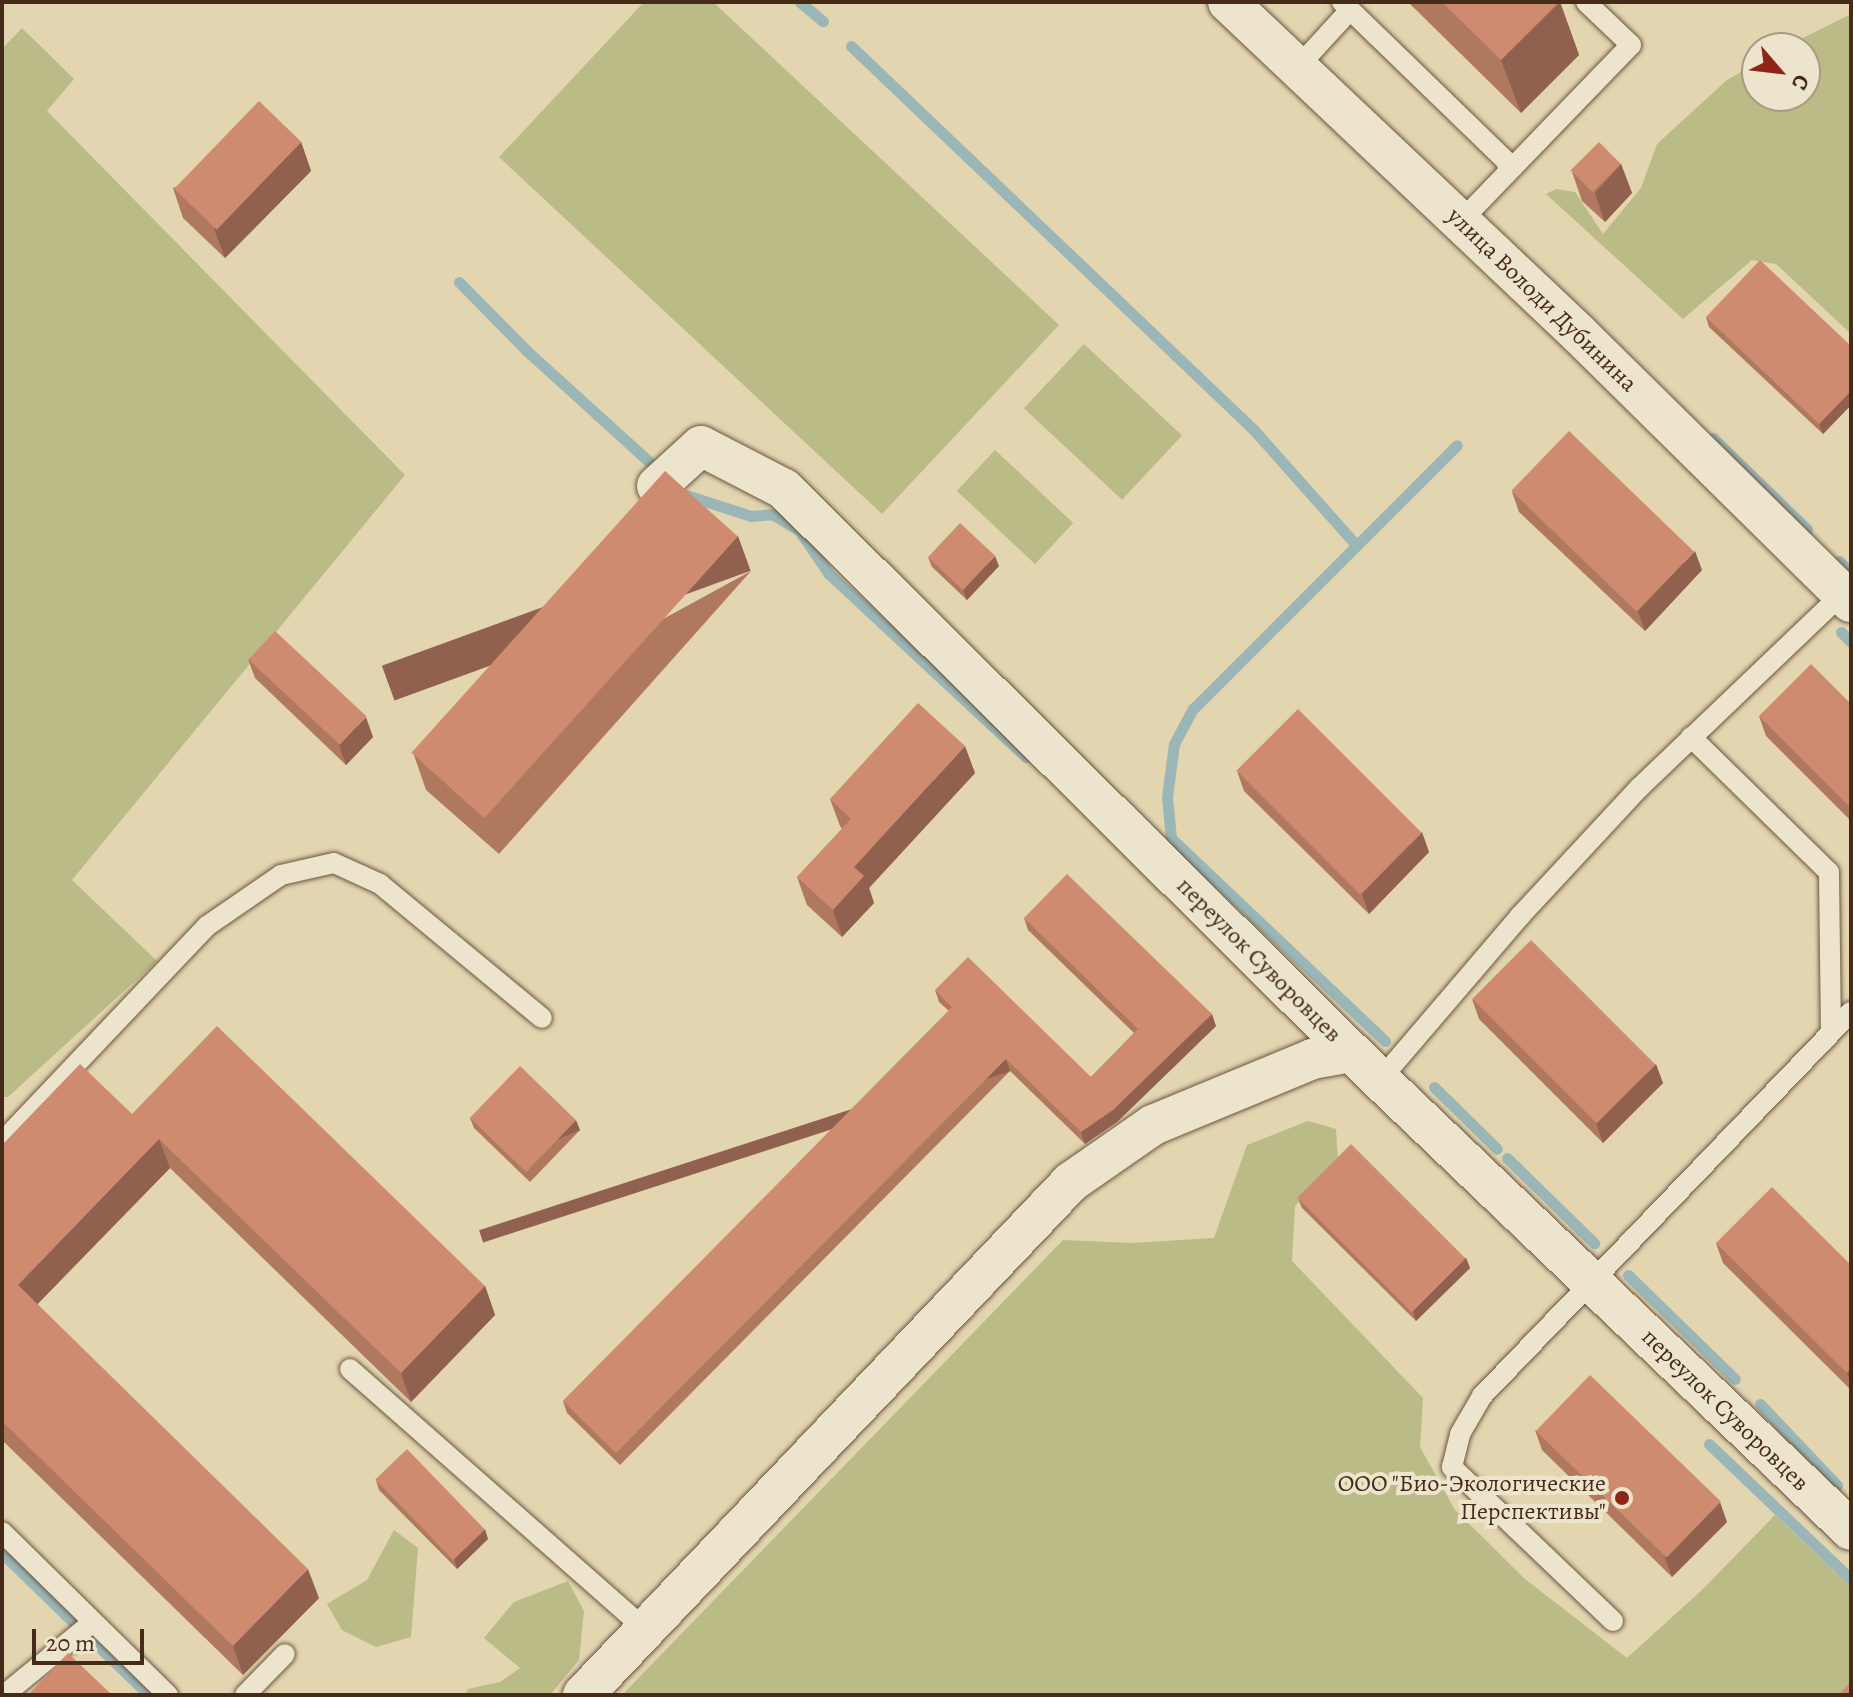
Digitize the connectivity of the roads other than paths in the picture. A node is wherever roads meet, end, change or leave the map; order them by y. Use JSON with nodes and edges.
{"nodes":[{"id":1,"x":1228,"y":2,"type":"edge"},
{"id":2,"x":1586,"y":2,"type":"edge"},
{"id":3,"x":1346,"y":6,"type":"edge"},
{"id":4,"x":1297,"y":68,"type":"junction"},
{"id":5,"x":1509,"y":171,"type":"junction"},
{"id":6,"x":1460,"y":222,"type":"junction"},
{"id":7,"x":657,"y":486,"type":"edge"},
{"id":8,"x":1846,"y":598,"type":"edge"},
{"id":9,"x":1691,"y":737,"type":"junction"},
{"id":10,"x":1851,"y":1012,"type":"edge"},
{"id":11,"x":542,"y":1018,"type":"dead end"},
{"id":12,"x":1831,"y":1032,"type":"junction"},
{"id":13,"x":1351,"y":1052,"type":"junction"},
{"id":14,"x":1380,"y":1080,"type":"junction"},
{"id":15,"x":2,"y":1142,"type":"edge"},
{"id":16,"x":1592,"y":1284,"type":"junction"},
{"id":17,"x":350,"y":1369,"type":"dead end"},
{"id":18,"x":1851,"y":1530,"type":"edge"},
{"id":19,"x":2,"y":1532,"type":"edge"},
{"id":20,"x":1613,"y":1621,"type":"dead end"},
{"id":21,"x":93,"y":1622,"type":"junction"},
{"id":22,"x":646,"y":1630,"type":"junction"},
{"id":23,"x":285,"y":1654,"type":"dead end"},
{"id":24,"x":4,"y":1695,"type":"edge"},
{"id":25,"x":168,"y":1695,"type":"edge"},
{"id":26,"x":245,"y":1695,"type":"edge"},
{"id":27,"x":583,"y":1695,"type":"edge"}],
"edges":[{"from":1,"to":4,"type":"street","name":"улица Володи Дубинина"},
{"from":2,"to":5,"type":"lane"},
{"from":3,"to":4,"type":"lane"},
{"from":3,"to":5,"type":"lane"},
{"from":4,"to":6,"type":"street","name":"улица Володи Дубинина"},
{"from":5,"to":6,"type":"lane"},
{"from":6,"to":8,"type":"street","name":"улица Володи Дубинина"},
{"from":7,"to":13,"type":"street","name":"переулок Суворовцев"},
{"from":8,"to":9,"type":"lane"},
{"from":9,"to":12,"type":"lane"},
{"from":9,"to":14,"type":"lane"},
{"from":10,"to":12,"type":"lane"},
{"from":11,"to":15,"type":"lane"},
{"from":12,"to":16,"type":"lane"},
{"from":13,"to":14,"type":"street","name":"переулок Суворовцев"},
{"from":13,"to":22,"type":"street"},
{"from":14,"to":16,"type":"street","name":"переулок Суворовцев"},
{"from":16,"to":18,"type":"street","name":"переулок Суворовцев"},
{"from":16,"to":20,"type":"lane"},
{"from":17,"to":22,"type":"lane"},
{"from":19,"to":21,"type":"lane"},
{"from":21,"to":24,"type":"lane"},
{"from":21,"to":25,"type":"lane"},
{"from":22,"to":27,"type":"street"},
{"from":23,"to":26,"type":"lane"}]}
